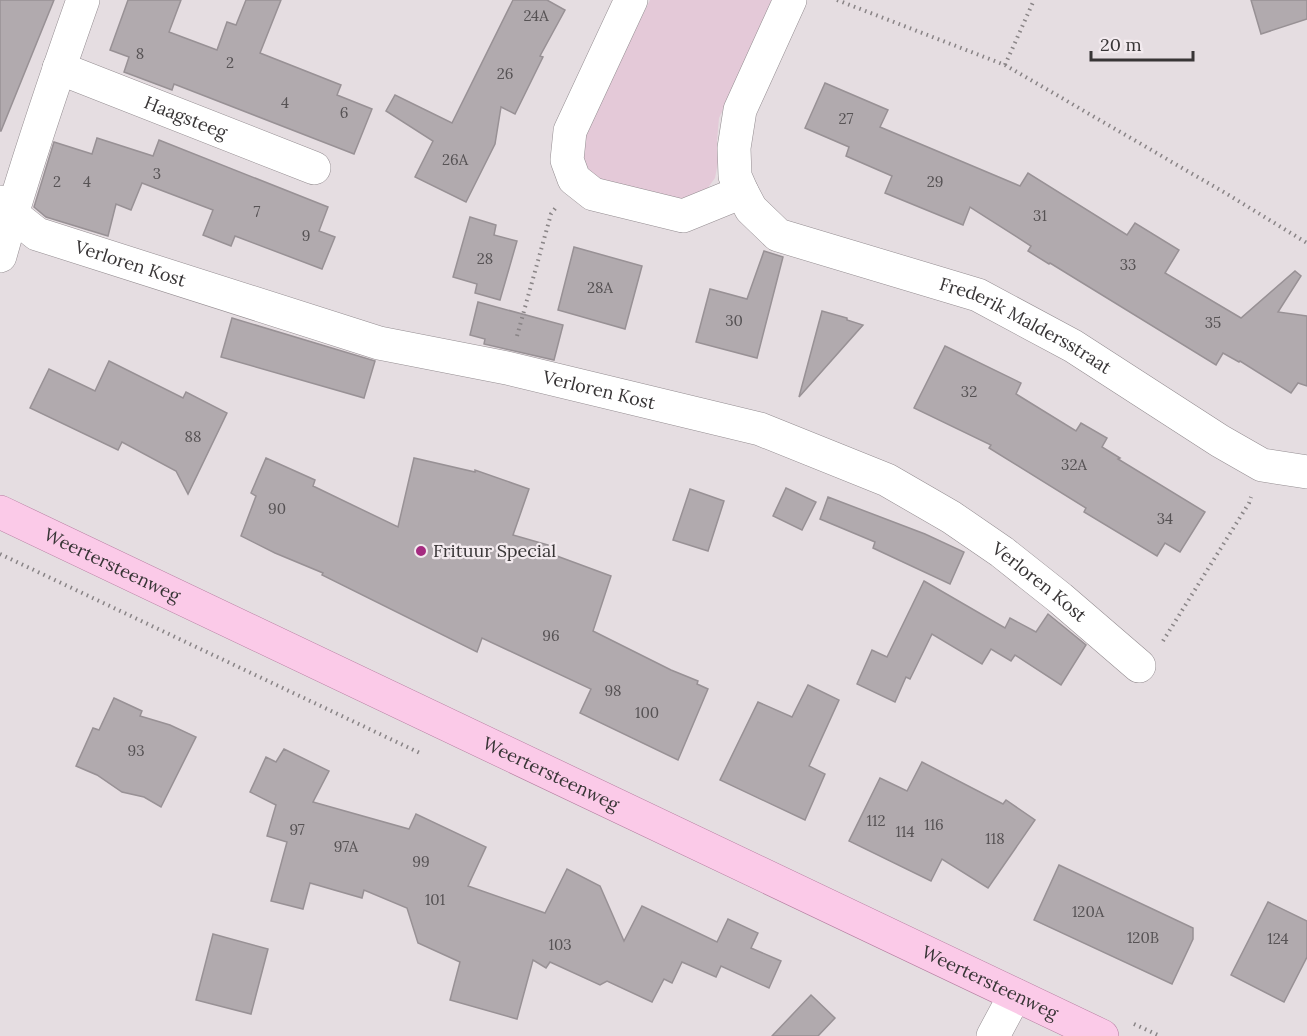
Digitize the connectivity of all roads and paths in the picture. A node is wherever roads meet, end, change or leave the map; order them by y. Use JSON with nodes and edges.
{"nodes":[{"id":1,"x":83,"y":0,"type":"edge"},
{"id":2,"x":631,"y":0,"type":"edge"},
{"id":3,"x":790,"y":0,"type":"edge"},
{"id":4,"x":837,"y":0,"type":"edge"},
{"id":5,"x":1034,"y":0,"type":"edge"},
{"id":6,"x":1005,"y":64,"type":"junction"},
{"id":7,"x":59,"y":68,"type":"junction"},
{"id":8,"x":314,"y":168,"type":"dead end"},
{"id":9,"x":574,"y":179,"type":"junction"},
{"id":10,"x":742,"y":192,"type":"junction"},
{"id":11,"x":6,"y":208,"type":"edge"},
{"id":12,"x":1307,"y":243,"type":"edge"},
{"id":13,"x":0,"y":256,"type":"edge"},
{"id":14,"x":507,"y":368,"type":"junction"},
{"id":15,"x":1262,"y":465,"type":"junction"},
{"id":16,"x":1307,"y":472,"type":"edge"},
{"id":17,"x":0,"y":512,"type":"edge"},
{"id":18,"x":1139,"y":666,"type":"joint"},
{"id":19,"x":1015,"y":995,"type":"junction"},
{"id":20,"x":993,"y":1036,"type":"edge"},
{"id":21,"x":1102,"y":1036,"type":"edge"}],
"edges":[{"from":1,"to":7,"type":"street"},
{"from":2,"to":9,"type":"street"},
{"from":3,"to":10,"type":"street","name":"Frederik Maldersstraat"},
{"from":4,"to":6,"type":"path"},
{"from":5,"to":6,"type":"path"},
{"from":6,"to":12,"type":"path"},
{"from":7,"to":8,"type":"street","name":"Haagsteeg"},
{"from":7,"to":11,"type":"street"},
{"from":9,"to":10,"type":"street"},
{"from":9,"to":14,"type":"path"},
{"from":10,"to":15,"type":"street","name":"Frederik Maldersstraat"},
{"from":11,"to":13,"type":"street"},
{"from":11,"to":14,"type":"street","name":"Verloren Kost"},
{"from":14,"to":18,"type":"street","name":"Verloren Kost"},
{"from":15,"to":16,"type":"street","name":"Frederik Maldersstraat"},
{"from":15,"to":18,"type":"path"},
{"from":17,"to":19,"type":"main road","name":"Weertersteenweg"},
{"from":19,"to":20,"type":"street"},
{"from":19,"to":21,"type":"main road","name":"Weertersteenweg"}]}
